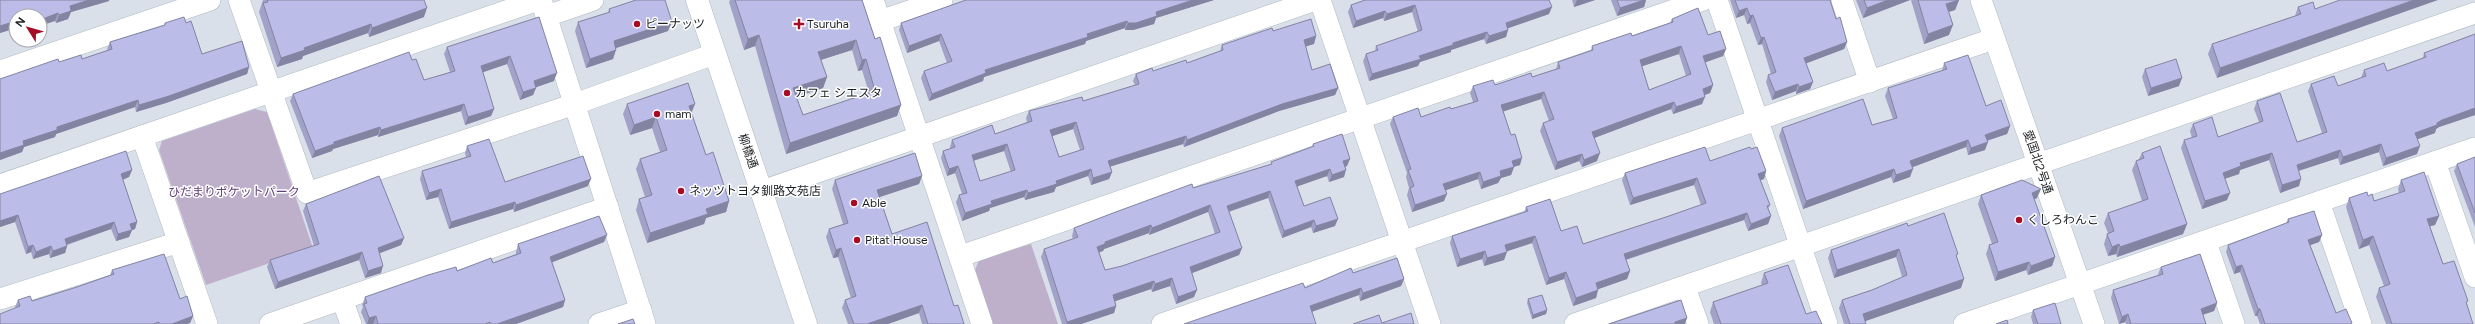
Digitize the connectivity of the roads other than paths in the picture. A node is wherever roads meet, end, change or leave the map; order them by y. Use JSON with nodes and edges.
{"nodes":[{"id":1,"x":210,"y":0,"type":"edge"},
{"id":2,"x":239,"y":0,"type":"edge"},
{"id":3,"x":593,"y":0,"type":"edge"},
{"id":4,"x":697,"y":0,"type":"edge"},
{"id":5,"x":873,"y":0,"type":"edge"},
{"id":6,"x":942,"y":0,"type":"edge"},
{"id":7,"x":1315,"y":0,"type":"edge"},
{"id":8,"x":1320,"y":0,"type":"edge"},
{"id":9,"x":1703,"y":0,"type":"edge"},
{"id":10,"x":1716,"y":0,"type":"edge"},
{"id":11,"x":1842,"y":0,"type":"edge"},
{"id":12,"x":1981,"y":0,"type":"edge"},
{"id":13,"x":542,"y":5,"type":"edge"},
{"id":14,"x":2475,"y":13,"type":"edge"},
{"id":15,"x":880,"y":21,"type":"junction"},
{"id":16,"x":1994,"y":39,"type":"junction"},
{"id":17,"x":714,"y":54,"type":"junction"},
{"id":18,"x":0,"y":71,"type":"edge"},
{"id":19,"x":1870,"y":82,"type":"junction"},
{"id":20,"x":270,"y":92,"type":"junction"},
{"id":21,"x":575,"y":104,"type":"junction"},
{"id":22,"x":1359,"y":119,"type":"junction"},
{"id":23,"x":1757,"y":120,"type":"junction"},
{"id":24,"x":142,"y":136,"type":"junction"},
{"id":25,"x":919,"y":138,"type":"junction"},
{"id":26,"x":2475,"y":148,"type":"edge"},
{"id":27,"x":2039,"y":162,"type":"junction"},
{"id":28,"x":2435,"y":162,"type":"junction"},
{"id":29,"x":0,"y":185,"type":"edge"},
{"id":30,"x":762,"y":191,"type":"junction"},
{"id":31,"x":2319,"y":202,"type":"junction"},
{"id":32,"x":608,"y":207,"type":"junction"},
{"id":33,"x":1402,"y":241,"type":"junction"},
{"id":34,"x":178,"y":242,"type":"junction"},
{"id":35,"x":2206,"y":242,"type":"junction"},
{"id":36,"x":1801,"y":246,"type":"junction"},
{"id":37,"x":961,"y":256,"type":"junction"},
{"id":38,"x":2475,"y":277,"type":"edge"},
{"id":39,"x":2081,"y":285,"type":"junction"},
{"id":40,"x":1685,"y":287,"type":"junction"},
{"id":41,"x":0,"y":299,"type":"edge"},
{"id":42,"x":342,"y":299,"type":"junction"},
{"id":43,"x":643,"y":317,"type":"edge"},
{"id":44,"x":207,"y":324,"type":"edge"},
{"id":45,"x":270,"y":324,"type":"edge"},
{"id":46,"x":351,"y":324,"type":"edge"},
{"id":47,"x":600,"y":324,"type":"edge"},
{"id":48,"x":806,"y":324,"type":"edge"},
{"id":49,"x":982,"y":324,"type":"edge"},
{"id":50,"x":1162,"y":324,"type":"edge"},
{"id":51,"x":1430,"y":324,"type":"edge"},
{"id":52,"x":1575,"y":324,"type":"edge"},
{"id":53,"x":1698,"y":324,"type":"edge"},
{"id":54,"x":1827,"y":324,"type":"edge"},
{"id":55,"x":1964,"y":324,"type":"edge"},
{"id":56,"x":2094,"y":324,"type":"edge"},
{"id":57,"x":2234,"y":324,"type":"edge"},
{"id":58,"x":2361,"y":324,"type":"edge"}],
"edges":[{"from":1,"to":18,"type":"street"},
{"from":2,"to":20,"type":"street"},
{"from":3,"to":13,"type":"street"},
{"from":4,"to":17,"type":"street","name":"柳橋通"},
{"from":5,"to":15,"type":"street"},
{"from":6,"to":15,"type":"street"},
{"from":7,"to":25,"type":"street"},
{"from":8,"to":22,"type":"street"},
{"from":9,"to":22,"type":"street"},
{"from":10,"to":23,"type":"street"},
{"from":11,"to":19,"type":"street"},
{"from":12,"to":16,"type":"street","name":"愛国北2号通"},
{"from":13,"to":20,"type":"street"},
{"from":13,"to":21,"type":"street"},
{"from":14,"to":27,"type":"street"},
{"from":15,"to":25,"type":"street"},
{"from":16,"to":19,"type":"street"},
{"from":16,"to":27,"type":"street","name":"愛国北2号通"},
{"from":17,"to":21,"type":"street"},
{"from":17,"to":30,"type":"street","name":"柳橋通"},
{"from":19,"to":23,"type":"street"},
{"from":20,"to":21,"type":"street"},
{"from":20,"to":24,"type":"street"},
{"from":21,"to":32,"type":"street"},
{"from":22,"to":33,"type":"street"},
{"from":22,"to":37,"type":"street"},
{"from":23,"to":33,"type":"street"},
{"from":23,"to":36,"type":"street"},
{"from":24,"to":29,"type":"street"},
{"from":24,"to":34,"type":"street"},
{"from":25,"to":30,"type":"street"},
{"from":25,"to":37,"type":"street"},
{"from":26,"to":28,"type":"street"},
{"from":27,"to":36,"type":"street"},
{"from":27,"to":39,"type":"street","name":"愛国北2号通"},
{"from":28,"to":31,"type":"street"},
{"from":28,"to":38,"type":"street"},
{"from":30,"to":48,"type":"street","name":"柳橋通"},
{"from":31,"to":35,"type":"street"},
{"from":31,"to":58,"type":"street"},
{"from":32,"to":42,"type":"street"},
{"from":32,"to":43,"type":"street"},
{"from":33,"to":50,"type":"street"},
{"from":33,"to":51,"type":"street"},
{"from":34,"to":41,"type":"street"},
{"from":34,"to":44,"type":"street"},
{"from":35,"to":39,"type":"street"},
{"from":35,"to":57,"type":"street"},
{"from":36,"to":40,"type":"street"},
{"from":36,"to":54,"type":"street"},
{"from":37,"to":49,"type":"street"},
{"from":39,"to":55,"type":"street"},
{"from":39,"to":56,"type":"street","name":"愛国北2号通"},
{"from":40,"to":52,"type":"street"},
{"from":40,"to":53,"type":"street"},
{"from":42,"to":45,"type":"street"},
{"from":42,"to":46,"type":"street"},
{"from":43,"to":47,"type":"street"}]}
